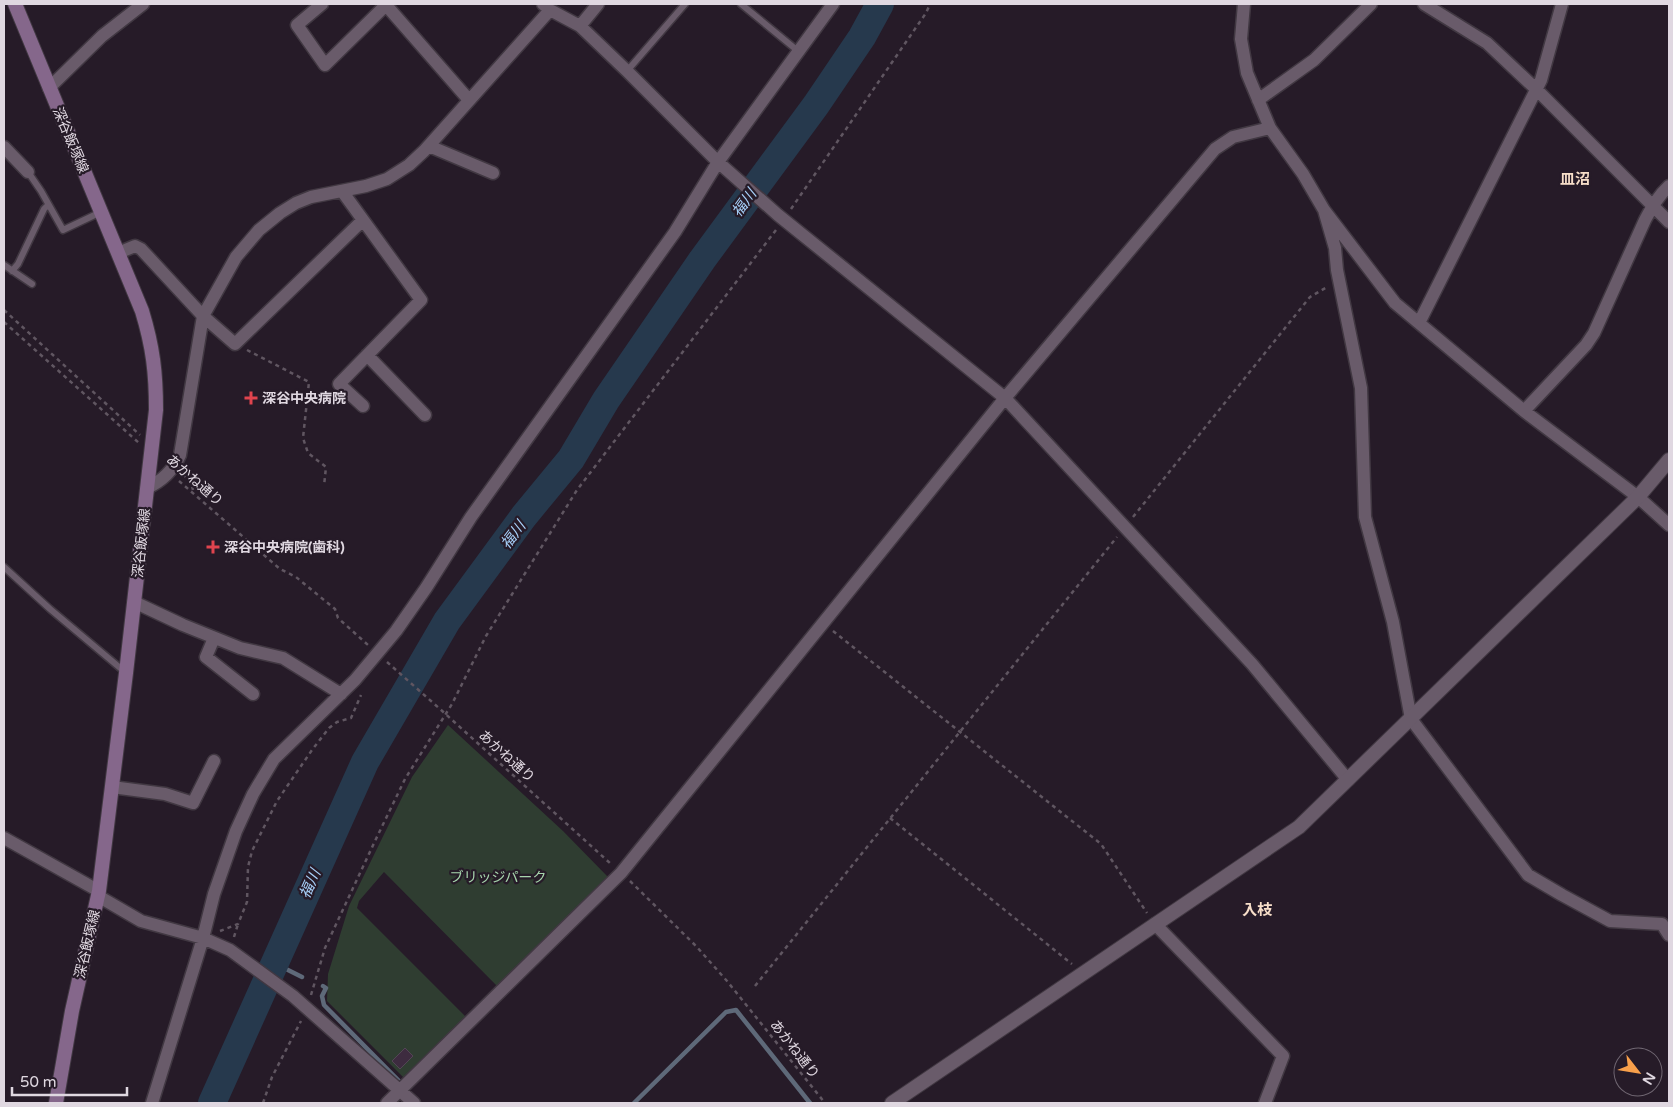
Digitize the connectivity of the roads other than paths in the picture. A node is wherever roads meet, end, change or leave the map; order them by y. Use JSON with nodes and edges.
{"nodes":[{"id":1,"x":15,"y":4,"type":"edge"},
{"id":2,"x":143,"y":4,"type":"edge"},
{"id":3,"x":322,"y":4,"type":"edge"},
{"id":4,"x":385,"y":4,"type":"edge"},
{"id":5,"x":598,"y":4,"type":"edge"},
{"id":6,"x":685,"y":4,"type":"edge"},
{"id":7,"x":741,"y":4,"type":"edge"},
{"id":8,"x":833,"y":4,"type":"edge"},
{"id":9,"x":1244,"y":4,"type":"edge"},
{"id":10,"x":1371,"y":4,"type":"edge"},
{"id":11,"x":1424,"y":4,"type":"edge"},
{"id":12,"x":1562,"y":4,"type":"edge"},
{"id":13,"x":546,"y":7,"type":"edge"},
{"id":14,"x":580,"y":26,"type":"junction"},
{"id":15,"x":798,"y":51,"type":"junction"},
{"id":16,"x":627,"y":71,"type":"junction"},
{"id":17,"x":49,"y":88,"type":"junction"},
{"id":18,"x":1537,"y":90,"type":"junction"},
{"id":19,"x":469,"y":100,"type":"junction"},
{"id":20,"x":1258,"y":100,"type":"junction"},
{"id":21,"x":1270,"y":128,"type":"junction"},
{"id":22,"x":428,"y":146,"type":"junction"},
{"id":23,"x":4,"y":147,"type":"edge"},
{"id":24,"x":722,"y":166,"type":"junction"},
{"id":25,"x":28,"y":172,"type":"joint"},
{"id":26,"x":493,"y":173,"type":"dead end"},
{"id":27,"x":1669,"y":186,"type":"edge"},
{"id":28,"x":342,"y":191,"type":"junction"},
{"id":29,"x":48,"y":204,"type":"junction"},
{"id":30,"x":1653,"y":205,"type":"junction"},
{"id":31,"x":1324,"y":210,"type":"junction"},
{"id":32,"x":101,"y":212,"type":"junction"},
{"id":33,"x":363,"y":220,"type":"junction"},
{"id":34,"x":1669,"y":222,"type":"edge"},
{"id":35,"x":118,"y":254,"type":"junction"},
{"id":36,"x":4,"y":265,"type":"edge"},
{"id":37,"x":12,"y":271,"type":"junction"},
{"id":38,"x":32,"y":284,"type":"dead end"},
{"id":39,"x":203,"y":316,"type":"junction"},
{"id":40,"x":1419,"y":323,"type":"junction"},
{"id":41,"x":367,"y":355,"type":"junction"},
{"id":42,"x":1005,"y":398,"type":"junction"},
{"id":43,"x":363,"y":406,"type":"dead end"},
{"id":44,"x":1524,"y":411,"type":"junction"},
{"id":45,"x":425,"y":415,"type":"dead end"},
{"id":46,"x":1669,"y":460,"type":"edge"},
{"id":47,"x":147,"y":488,"type":"junction"},
{"id":48,"x":1638,"y":497,"type":"junction"},
{"id":49,"x":1669,"y":525,"type":"edge"},
{"id":50,"x":4,"y":567,"type":"edge"},
{"id":51,"x":134,"y":602,"type":"junction"},
{"id":52,"x":214,"y":638,"type":"junction"},
{"id":53,"x":126,"y":673,"type":"junction"},
{"id":54,"x":253,"y":694,"type":"dead end"},
{"id":55,"x":341,"y":694,"type":"junction"},
{"id":56,"x":1411,"y":719,"type":"junction"},
{"id":57,"x":214,"y":761,"type":"dead end"},
{"id":58,"x":1348,"y":780,"type":"junction"},
{"id":59,"x":112,"y":787,"type":"junction"},
{"id":60,"x":4,"y":838,"type":"edge"},
{"id":61,"x":99,"y":893,"type":"junction"},
{"id":62,"x":1155,"y":924,"type":"junction"},
{"id":63,"x":207,"y":935,"type":"junction"},
{"id":64,"x":1669,"y":935,"type":"edge"},
{"id":65,"x":400,"y":1090,"type":"junction"},
{"id":66,"x":56,"y":1103,"type":"edge"},
{"id":67,"x":152,"y":1103,"type":"edge"},
{"id":68,"x":387,"y":1103,"type":"edge"},
{"id":69,"x":414,"y":1103,"type":"edge"},
{"id":70,"x":892,"y":1103,"type":"edge"},
{"id":71,"x":1265,"y":1103,"type":"edge"}],
"edges":[{"from":1,"to":17,"type":"main road","name":"深谷飯塚線"},
{"from":2,"to":17,"type":"street"},
{"from":3,"to":4,"type":"street"},
{"from":4,"to":19,"type":"street"},
{"from":5,"to":14,"type":"street"},
{"from":6,"to":16,"type":"lane"},
{"from":7,"to":15,"type":"lane"},
{"from":8,"to":15,"type":"street"},
{"from":9,"to":20,"type":"street"},
{"from":10,"to":20,"type":"street"},
{"from":11,"to":18,"type":"street"},
{"from":12,"to":18,"type":"street"},
{"from":13,"to":14,"type":"street"},
{"from":13,"to":19,"type":"street"},
{"from":14,"to":16,"type":"street"},
{"from":15,"to":24,"type":"street"},
{"from":16,"to":24,"type":"street"},
{"from":17,"to":32,"type":"main road","name":"深谷飯塚線"},
{"from":18,"to":30,"type":"street"},
{"from":18,"to":40,"type":"street"},
{"from":19,"to":22,"type":"street"},
{"from":20,"to":21,"type":"street"},
{"from":21,"to":31,"type":"street"},
{"from":21,"to":42,"type":"street"},
{"from":22,"to":26,"type":"street"},
{"from":22,"to":28,"type":"street"},
{"from":23,"to":25,"type":"street"},
{"from":24,"to":42,"type":"street"},
{"from":24,"to":55,"type":"street"},
{"from":25,"to":29,"type":"lane"},
{"from":27,"to":30,"type":"street"},
{"from":28,"to":33,"type":"street"},
{"from":28,"to":39,"type":"street"},
{"from":29,"to":32,"type":"lane"},
{"from":29,"to":37,"type":"lane"},
{"from":30,"to":34,"type":"street"},
{"from":30,"to":44,"type":"street"},
{"from":31,"to":40,"type":"street"},
{"from":31,"to":56,"type":"street"},
{"from":32,"to":35,"type":"main road","name":"深谷飯塚線"},
{"from":33,"to":39,"type":"street"},
{"from":33,"to":41,"type":"street"},
{"from":35,"to":39,"type":"street"},
{"from":35,"to":47,"type":"main road","name":"深谷飯塚線"},
{"from":36,"to":37,"type":"lane"},
{"from":37,"to":38,"type":"lane"},
{"from":39,"to":47,"type":"street"},
{"from":40,"to":44,"type":"street"},
{"from":41,"to":43,"type":"street"},
{"from":41,"to":45,"type":"street"},
{"from":42,"to":58,"type":"street"},
{"from":42,"to":65,"type":"street"},
{"from":44,"to":48,"type":"street"},
{"from":46,"to":48,"type":"street"},
{"from":47,"to":51,"type":"main road","name":"深谷飯塚線"},
{"from":48,"to":49,"type":"street"},
{"from":48,"to":56,"type":"street"},
{"from":50,"to":53,"type":"lane"},
{"from":51,"to":52,"type":"street"},
{"from":51,"to":53,"type":"main road","name":"深谷飯塚線"},
{"from":52,"to":54,"type":"street"},
{"from":52,"to":55,"type":"street"},
{"from":53,"to":59,"type":"main road","name":"深谷飯塚線"},
{"from":55,"to":63,"type":"street"},
{"from":56,"to":58,"type":"street"},
{"from":56,"to":64,"type":"street"},
{"from":57,"to":59,"type":"street"},
{"from":58,"to":62,"type":"street"},
{"from":59,"to":61,"type":"main road","name":"深谷飯塚線"},
{"from":60,"to":61,"type":"street"},
{"from":61,"to":63,"type":"street"},
{"from":61,"to":66,"type":"main road","name":"深谷飯塚線"},
{"from":62,"to":70,"type":"street"},
{"from":62,"to":71,"type":"street"},
{"from":63,"to":65,"type":"street"},
{"from":63,"to":67,"type":"street"},
{"from":65,"to":68,"type":"street"},
{"from":65,"to":69,"type":"street"}]}
